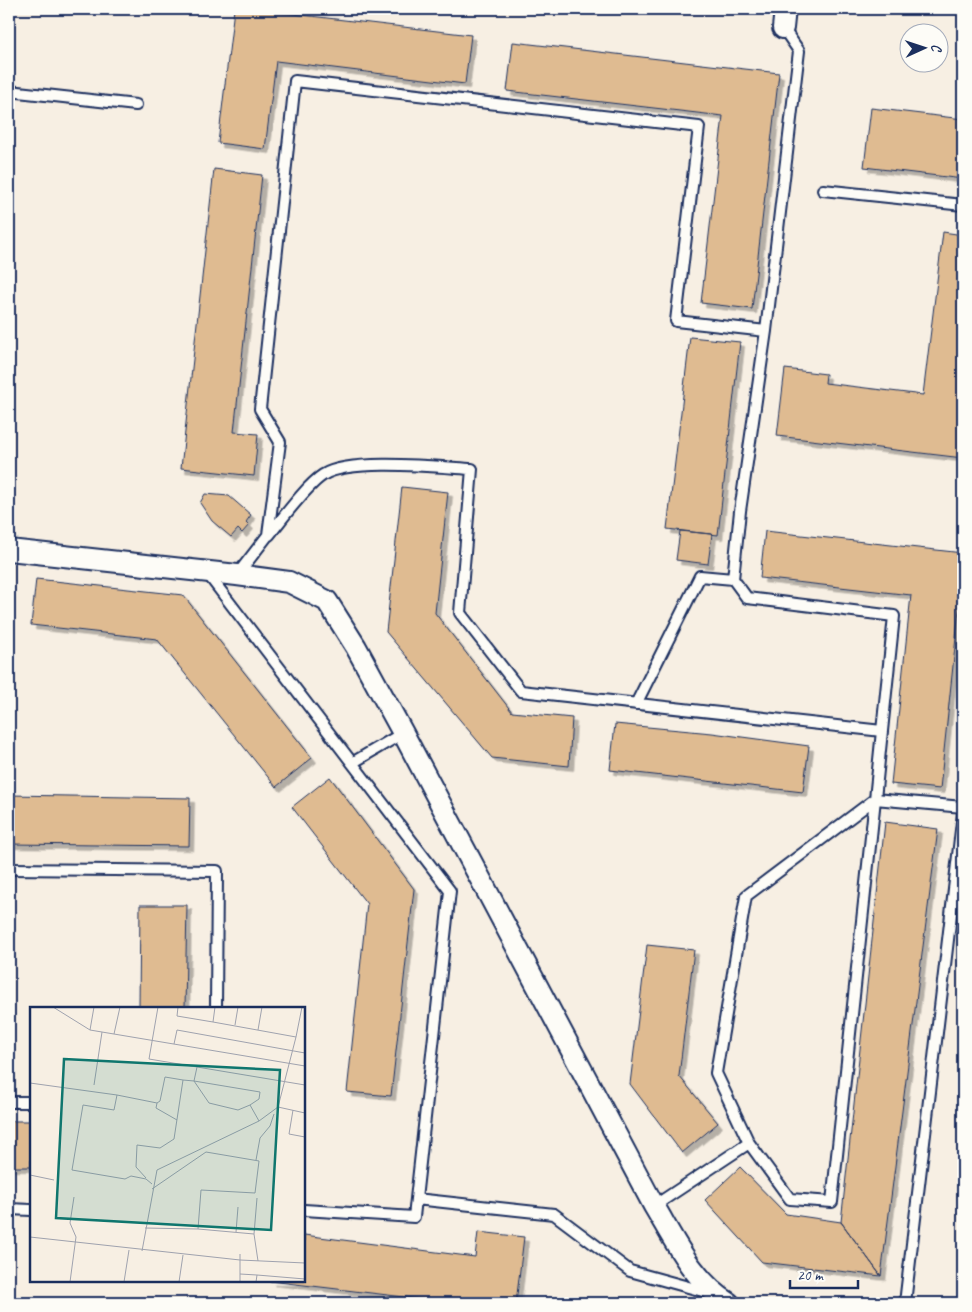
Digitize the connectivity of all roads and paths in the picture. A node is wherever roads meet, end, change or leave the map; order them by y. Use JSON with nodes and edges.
{"nodes":[{"id":1,"x":784,"y":18,"type":"edge"},
{"id":2,"x":9,"y":91,"type":"edge"},
{"id":3,"x":136,"y":105,"type":"dead end"},
{"id":4,"x":823,"y":190,"type":"dead end"},
{"id":5,"x":963,"y":205,"type":"edge"},
{"id":6,"x":766,"y":331,"type":"junction"},
{"id":7,"x":268,"y":535,"type":"junction"},
{"id":8,"x":9,"y":550,"type":"edge"},
{"id":9,"x":207,"y":572,"type":"junction"},
{"id":10,"x":236,"y":574,"type":"junction"},
{"id":11,"x":733,"y":579,"type":"junction"},
{"id":12,"x":636,"y":704,"type":"junction"},
{"id":13,"x":882,"y":731,"type":"junction"},
{"id":14,"x":403,"y":733,"type":"junction"},
{"id":15,"x":352,"y":763,"type":"junction"},
{"id":16,"x":875,"y":799,"type":"junction"},
{"id":17,"x":963,"y":807,"type":"edge"},
{"id":18,"x":963,"y":813,"type":"edge"},
{"id":19,"x":9,"y":869,"type":"edge"},
{"id":20,"x":216,"y":1007,"type":"edge"},
{"id":21,"x":9,"y":1102,"type":"edge"},
{"id":22,"x":30,"y":1102,"type":"edge"},
{"id":23,"x":749,"y":1143,"type":"junction"},
{"id":24,"x":416,"y":1198,"type":"junction"},
{"id":25,"x":654,"y":1206,"type":"junction"},
{"id":26,"x":9,"y":1209,"type":"edge"},
{"id":27,"x":30,"y":1210,"type":"edge"},
{"id":28,"x":305,"y":1210,"type":"edge"},
{"id":29,"x":722,"y":1299,"type":"edge"},
{"id":30,"x":905,"y":1303,"type":"edge"}],
"edges":[{"from":1,"to":6,"type":"lane"},
{"from":2,"to":3,"type":"lane"},
{"from":4,"to":5,"type":"lane"},
{"from":6,"to":7,"type":"lane"},
{"from":6,"to":11,"type":"lane"},
{"from":7,"to":10,"type":"lane"},
{"from":7,"to":12,"type":"lane"},
{"from":8,"to":9,"type":"street"},
{"from":9,"to":10,"type":"street"},
{"from":9,"to":15,"type":"lane"},
{"from":10,"to":14,"type":"street"},
{"from":11,"to":12,"type":"lane"},
{"from":11,"to":13,"type":"lane"},
{"from":12,"to":13,"type":"lane"},
{"from":13,"to":16,"type":"lane"},
{"from":14,"to":15,"type":"lane"},
{"from":14,"to":25,"type":"street"},
{"from":15,"to":24,"type":"lane"},
{"from":16,"to":17,"type":"lane"},
{"from":16,"to":23,"type":"lane"},
{"from":16,"to":23,"type":"lane"},
{"from":18,"to":30,"type":"lane"},
{"from":19,"to":20,"type":"lane"},
{"from":21,"to":22,"type":"lane"},
{"from":23,"to":25,"type":"lane"},
{"from":24,"to":28,"type":"lane"},
{"from":24,"to":29,"type":"lane"},
{"from":25,"to":29,"type":"street"},
{"from":26,"to":27,"type":"lane"}]}
